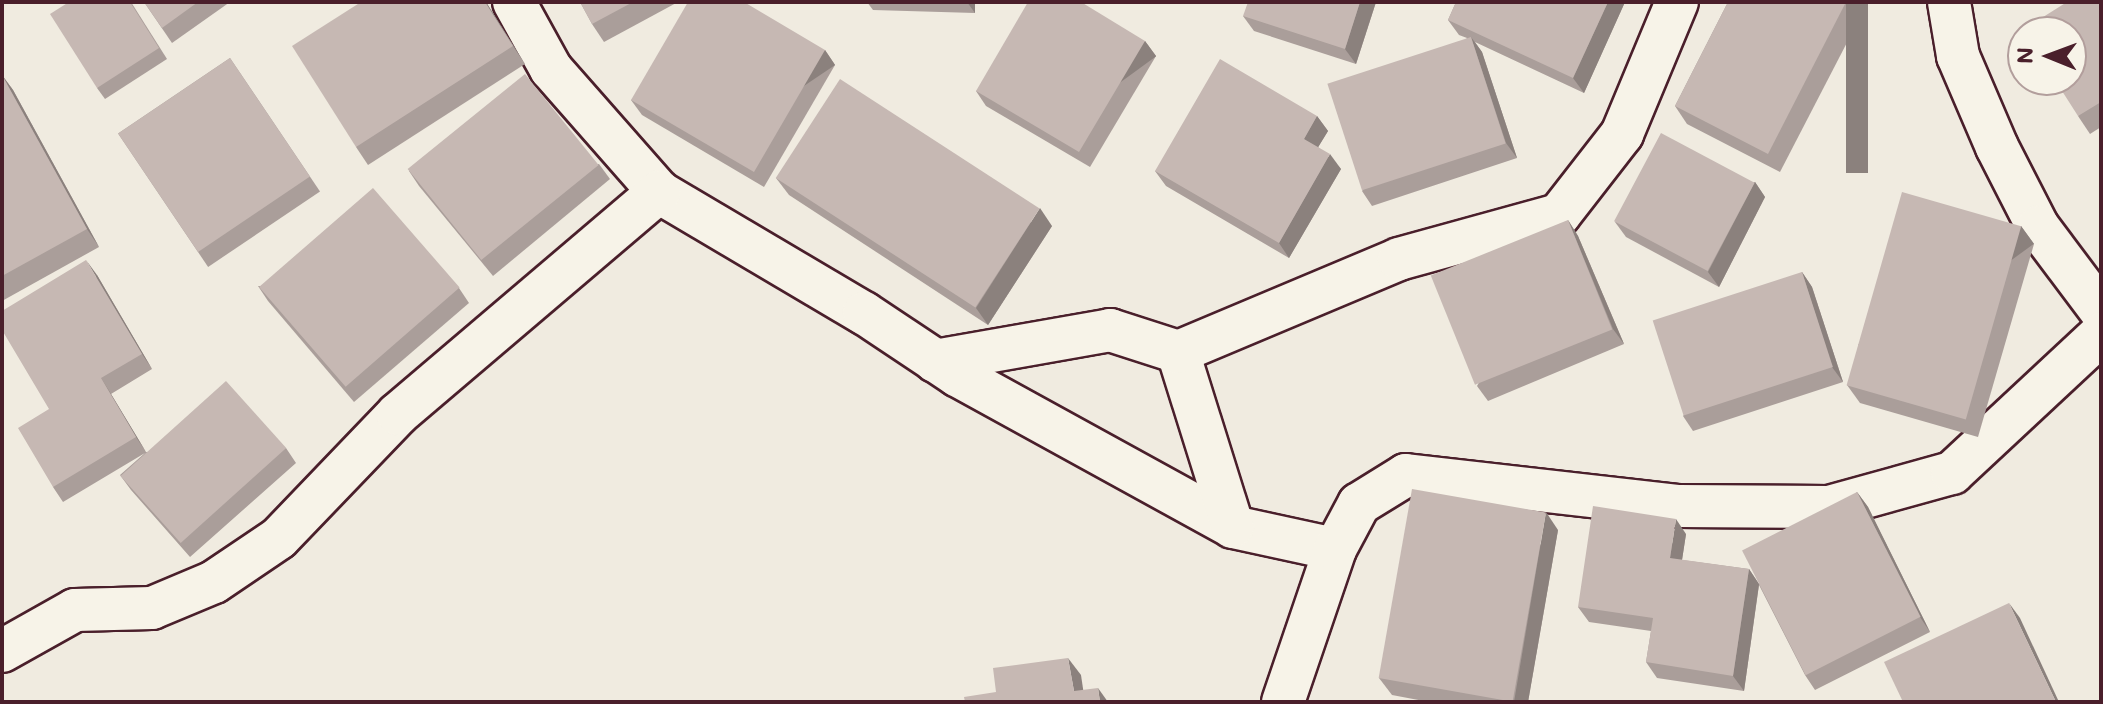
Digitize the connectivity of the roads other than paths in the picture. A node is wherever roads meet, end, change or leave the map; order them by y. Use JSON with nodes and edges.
{"nodes":[{"id":1,"x":514,"y":2,"type":"edge"},
{"id":2,"x":1677,"y":2,"type":"edge"},
{"id":3,"x":1949,"y":2,"type":"edge"},
{"id":4,"x":659,"y":192,"type":"junction"},
{"id":5,"x":2101,"y":311,"type":"edge"},
{"id":6,"x":2101,"y":334,"type":"edge"},
{"id":7,"x":1178,"y":352,"type":"junction"},
{"id":8,"x":935,"y":361,"type":"junction"},
{"id":9,"x":1233,"y":527,"type":"junction"},
{"id":10,"x":1335,"y":549,"type":"junction"},
{"id":11,"x":2,"y":651,"type":"edge"},
{"id":12,"x":1283,"y":702,"type":"edge"}],
"edges":[{"from":1,"to":4,"type":"street"},
{"from":2,"to":7,"type":"street"},
{"from":3,"to":5,"type":"street"},
{"from":4,"to":8,"type":"street"},
{"from":4,"to":11,"type":"street"},
{"from":6,"to":10,"type":"street"},
{"from":7,"to":8,"type":"street"},
{"from":7,"to":9,"type":"street"},
{"from":8,"to":9,"type":"street"},
{"from":9,"to":10,"type":"street"},
{"from":10,"to":12,"type":"street"}]}
